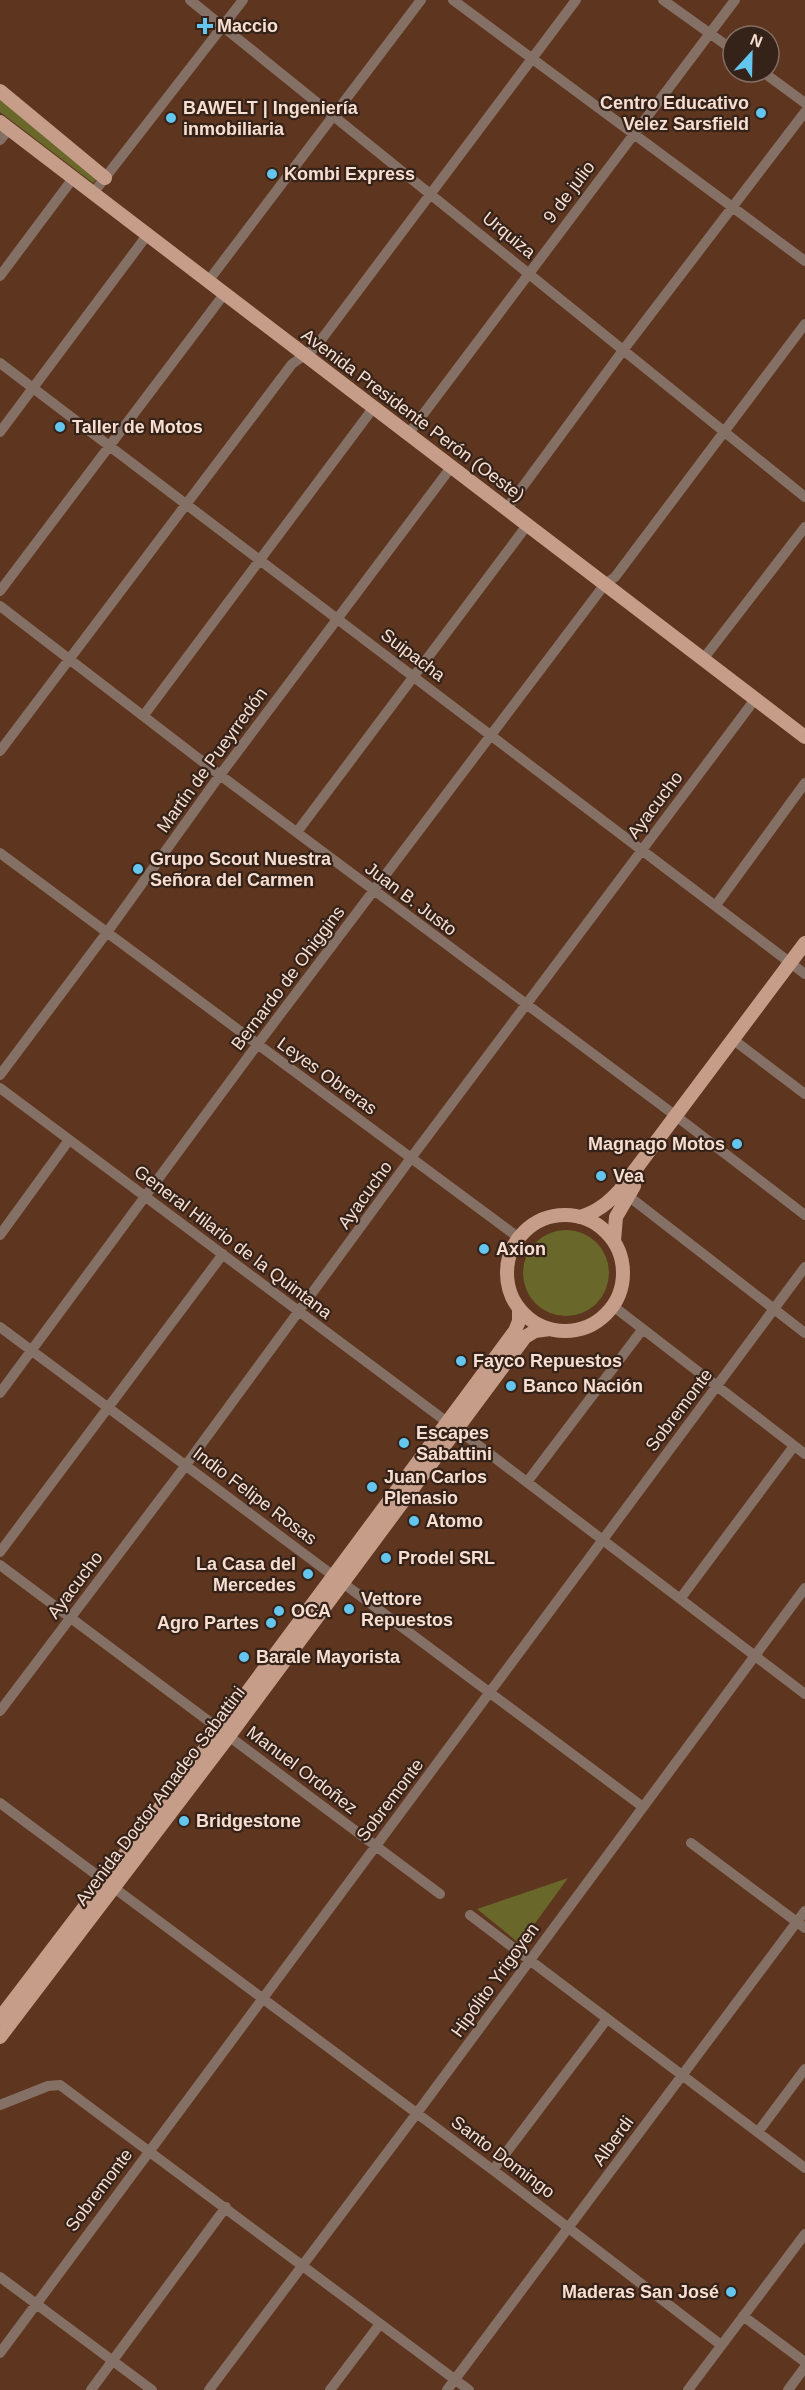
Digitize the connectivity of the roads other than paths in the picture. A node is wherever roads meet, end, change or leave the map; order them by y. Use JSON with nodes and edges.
{"nodes":[{"id":1,"x":190,"y":0,"type":"edge"},
{"id":2,"x":243,"y":0,"type":"edge"},
{"id":3,"x":421,"y":0,"type":"edge"},
{"id":4,"x":453,"y":0,"type":"edge"},
{"id":5,"x":576,"y":0,"type":"edge"},
{"id":6,"x":663,"y":0,"type":"edge"},
{"id":7,"x":735,"y":0,"type":"edge"},
{"id":8,"x":222,"y":27,"type":"junction"},
{"id":9,"x":710,"y":33,"type":"junction"},
{"id":10,"x":721,"y":41,"type":"edge"},
{"id":11,"x":532,"y":59,"type":"junction"},
{"id":12,"x":779,"y":84,"type":"edge"},
{"id":13,"x":0,"y":91,"type":"edge"},
{"id":14,"x":805,"y":103,"type":"edge"},
{"id":15,"x":805,"y":112,"type":"edge"},
{"id":16,"x":333,"y":116,"type":"junction"},
{"id":17,"x":5,"y":125,"type":"edge"},
{"id":18,"x":634,"y":135,"type":"junction"},
{"id":19,"x":0,"y":140,"type":"edge"},
{"id":20,"x":74,"y":177,"type":"junction"},
{"id":21,"x":105,"y":178,"type":"junction"},
{"id":22,"x":94,"y":192,"type":"junction"},
{"id":23,"x":430,"y":193,"type":"junction"},
{"id":24,"x":731,"y":207,"type":"junction"},
{"id":25,"x":148,"y":234,"type":"junction"},
{"id":26,"x":805,"y":261,"type":"edge"},
{"id":27,"x":529,"y":273,"type":"junction"},
{"id":28,"x":0,"y":276,"type":"edge"},
{"id":29,"x":209,"y":280,"type":"junction"},
{"id":30,"x":225,"y":292,"type":"junction"},
{"id":31,"x":805,"y":324,"type":"edge"},
{"id":32,"x":624,"y":349,"type":"junction"},
{"id":33,"x":304,"y":356,"type":"junction"},
{"id":34,"x":0,"y":363,"type":"edge"},
{"id":35,"x":33,"y":389,"type":"junction"},
{"id":36,"x":374,"y":407,"type":"junction"},
{"id":37,"x":725,"y":431,"type":"junction"},
{"id":38,"x":0,"y":432,"type":"edge"},
{"id":39,"x":409,"y":433,"type":"junction"},
{"id":40,"x":110,"y":447,"type":"junction"},
{"id":41,"x":452,"y":466,"type":"junction"},
{"id":42,"x":805,"y":497,"type":"edge"},
{"id":43,"x":186,"y":505,"type":"junction"},
{"id":44,"x":507,"y":508,"type":"junction"},
{"id":45,"x":528,"y":524,"type":"junction"},
{"id":46,"x":805,"y":527,"type":"edge"},
{"id":47,"x":260,"y":560,"type":"junction"},
{"id":48,"x":605,"y":584,"type":"junction"},
{"id":49,"x":0,"y":591,"type":"edge"},
{"id":50,"x":0,"y":606,"type":"edge"},
{"id":51,"x":338,"y":619,"type":"junction"},
{"id":52,"x":704,"y":658,"type":"junction"},
{"id":53,"x":69,"y":659,"type":"junction"},
{"id":54,"x":414,"y":676,"type":"junction"},
{"id":55,"x":756,"y":698,"type":"junction"},
{"id":56,"x":144,"y":715,"type":"junction"},
{"id":57,"x":491,"y":735,"type":"junction"},
{"id":58,"x":805,"y":736,"type":"edge"},
{"id":59,"x":0,"y":751,"type":"edge"},
{"id":60,"x":220,"y":775,"type":"junction"},
{"id":61,"x":805,"y":783,"type":"edge"},
{"id":62,"x":297,"y":832,"type":"junction"},
{"id":63,"x":643,"y":849,"type":"junction"},
{"id":64,"x":0,"y":854,"type":"edge"},
{"id":65,"x":375,"y":892,"type":"junction"},
{"id":66,"x":716,"y":905,"type":"junction"},
{"id":67,"x":108,"y":932,"type":"junction"},
{"id":68,"x":805,"y":943,"type":"edge"},
{"id":69,"x":799,"y":965,"type":"edge"},
{"id":70,"x":527,"y":1006,"type":"junction"},
{"id":71,"x":739,"y":1044,"type":"junction"},
{"id":72,"x":257,"y":1045,"type":"junction"},
{"id":73,"x":0,"y":1075,"type":"edge"},
{"id":74,"x":0,"y":1088,"type":"edge"},
{"id":75,"x":805,"y":1095,"type":"edge"},
{"id":76,"x":679,"y":1118,"type":"junction"},
{"id":77,"x":69,"y":1140,"type":"junction"},
{"id":78,"x":411,"y":1158,"type":"junction"},
{"id":79,"x":627,"y":1195,"type":"junction"},
{"id":80,"x":146,"y":1197,"type":"junction"},
{"id":81,"x":805,"y":1215,"type":"edge"},
{"id":82,"x":580,"y":1217,"type":"junction"},
{"id":83,"x":0,"y":1235,"type":"edge"},
{"id":84,"x":519,"y":1238,"type":"junction"},
{"id":85,"x":614,"y":1241,"type":"junction"},
{"id":86,"x":223,"y":1254,"type":"junction"},
{"id":87,"x":805,"y":1267,"type":"edge"},
{"id":88,"x":613,"y":1306,"type":"junction"},
{"id":89,"x":519,"y":1308,"type":"junction"},
{"id":90,"x":774,"y":1310,"type":"junction"},
{"id":91,"x":300,"y":1312,"type":"junction"},
{"id":92,"x":0,"y":1327,"type":"edge"},
{"id":93,"x":550,"y":1329,"type":"junction"},
{"id":94,"x":642,"y":1330,"type":"junction"},
{"id":95,"x":805,"y":1333,"type":"edge"},
{"id":96,"x":32,"y":1351,"type":"junction"},
{"id":97,"x":718,"y":1386,"type":"junction"},
{"id":98,"x":0,"y":1394,"type":"edge"},
{"id":99,"x":108,"y":1407,"type":"junction"},
{"id":100,"x":452,"y":1425,"type":"junction"},
{"id":101,"x":794,"y":1446,"type":"junction"},
{"id":102,"x":805,"y":1454,"type":"edge"},
{"id":103,"x":186,"y":1465,"type":"junction"},
{"id":104,"x":527,"y":1482,"type":"junction"},
{"id":105,"x":602,"y":1539,"type":"junction"},
{"id":106,"x":0,"y":1552,"type":"edge"},
{"id":107,"x":0,"y":1565,"type":"edge"},
{"id":108,"x":339,"y":1578,"type":"junction"},
{"id":109,"x":805,"y":1588,"type":"edge"},
{"id":110,"x":680,"y":1599,"type":"junction"},
{"id":111,"x":71,"y":1618,"type":"junction"},
{"id":112,"x":754,"y":1656,"type":"junction"},
{"id":113,"x":491,"y":1692,"type":"junction"},
{"id":114,"x":805,"y":1694,"type":"edge"},
{"id":115,"x":0,"y":1711,"type":"edge"},
{"id":116,"x":225,"y":1733,"type":"junction"},
{"id":117,"x":0,"y":1803,"type":"edge"},
{"id":118,"x":643,"y":1807,"type":"junction"},
{"id":119,"x":690,"y":1843,"type":"dead end"},
{"id":120,"x":376,"y":1846,"type":"junction"},
{"id":121,"x":110,"y":1884,"type":"junction"},
{"id":122,"x":440,"y":1894,"type":"dead end"},
{"id":123,"x":805,"y":1911,"type":"edge"},
{"id":124,"x":470,"y":1915,"type":"dead end"},
{"id":125,"x":801,"y":1925,"type":"edge"},
{"id":126,"x":531,"y":1961,"type":"junction"},
{"id":127,"x":262,"y":1998,"type":"junction"},
{"id":128,"x":0,"y":2018,"type":"edge"},
{"id":129,"x":607,"y":2019,"type":"junction"},
{"id":130,"x":0,"y":2037,"type":"edge"},
{"id":131,"x":805,"y":2069,"type":"edge"},
{"id":132,"x":681,"y":2075,"type":"junction"},
{"id":133,"x":0,"y":2105,"type":"edge"},
{"id":134,"x":417,"y":2114,"type":"junction"},
{"id":135,"x":758,"y":2132,"type":"junction"},
{"id":136,"x":149,"y":2151,"type":"junction"},
{"id":137,"x":805,"y":2168,"type":"edge"},
{"id":138,"x":493,"y":2170,"type":"junction"},
{"id":139,"x":226,"y":2207,"type":"junction"},
{"id":140,"x":569,"y":2228,"type":"junction"},
{"id":141,"x":805,"y":2234,"type":"edge"},
{"id":142,"x":303,"y":2266,"type":"junction"},
{"id":143,"x":0,"y":2277,"type":"edge"},
{"id":144,"x":36,"y":2304,"type":"junction"},
{"id":145,"x":743,"y":2316,"type":"junction"},
{"id":146,"x":380,"y":2324,"type":"junction"},
{"id":147,"x":721,"y":2344,"type":"junction"},
{"id":148,"x":0,"y":2353,"type":"edge"},
{"id":149,"x":113,"y":2361,"type":"junction"},
{"id":150,"x":805,"y":2362,"type":"edge"},
{"id":151,"x":805,"y":2367,"type":"edge"},
{"id":152,"x":454,"y":2379,"type":"junction"},
{"id":153,"x":91,"y":2390,"type":"edge"},
{"id":154,"x":152,"y":2390,"type":"edge"},
{"id":155,"x":209,"y":2390,"type":"edge"},
{"id":156,"x":330,"y":2390,"type":"edge"},
{"id":157,"x":447,"y":2390,"type":"edge"},
{"id":158,"x":469,"y":2390,"type":"edge"},
{"id":159,"x":688,"y":2390,"type":"edge"},
{"id":160,"x":788,"y":2390,"type":"edge"}],
"edges":[{"from":1,"to":8,"type":"street","name":"Urquiza"},
{"from":2,"to":8,"type":"street"},
{"from":3,"to":16,"type":"street"},
{"from":4,"to":11,"type":"street"},
{"from":5,"to":11,"type":"street"},
{"from":6,"to":9,"type":"street"},
{"from":7,"to":9,"type":"street","name":"9 de julio"},
{"from":8,"to":16,"type":"street","name":"Urquiza"},
{"from":8,"to":21,"type":"street"},
{"from":9,"to":10,"type":"street"},
{"from":9,"to":18,"type":"street","name":"9 de julio"},
{"from":11,"to":18,"type":"street"},
{"from":11,"to":23,"type":"street"},
{"from":12,"to":14,"type":"street"},
{"from":13,"to":21,"type":"main road"},
{"from":15,"to":24,"type":"street"},
{"from":16,"to":23,"type":"street","name":"Urquiza"},
{"from":16,"to":29,"type":"street"},
{"from":17,"to":19,"type":"street"},
{"from":17,"to":20,"type":"main road","name":"Avenida Presidente Perón (Oeste)"},
{"from":18,"to":24,"type":"street"},
{"from":18,"to":27,"type":"street","name":"9 de julio"},
{"from":20,"to":22,"type":"main road","name":"Avenida Presidente Perón (Oeste)"},
{"from":20,"to":28,"type":"street"},
{"from":21,"to":22,"type":"street"},
{"from":22,"to":25,"type":"main road","name":"Avenida Presidente Perón (Oeste)"},
{"from":23,"to":27,"type":"street","name":"Urquiza"},
{"from":23,"to":33,"type":"street"},
{"from":24,"to":26,"type":"street"},
{"from":24,"to":32,"type":"street"},
{"from":25,"to":29,"type":"main road","name":"Avenida Presidente Perón (Oeste)"},
{"from":25,"to":35,"type":"street"},
{"from":27,"to":32,"type":"street","name":"Urquiza"},
{"from":27,"to":39,"type":"street","name":"9 de julio"},
{"from":29,"to":30,"type":"main road","name":"Avenida Presidente Perón (Oeste)"},
{"from":30,"to":33,"type":"main road","name":"Avenida Presidente Perón (Oeste)"},
{"from":30,"to":40,"type":"street"},
{"from":31,"to":37,"type":"street","name":"Bernardo de Ohiggins"},
{"from":32,"to":37,"type":"street","name":"Urquiza"},
{"from":32,"to":44,"type":"street"},
{"from":33,"to":36,"type":"main road","name":"Avenida Presidente Perón (Oeste)"},
{"from":33,"to":43,"type":"street"},
{"from":34,"to":35,"type":"street","name":"Suipacha"},
{"from":35,"to":38,"type":"street"},
{"from":35,"to":40,"type":"street","name":"Suipacha"},
{"from":36,"to":39,"type":"main road","name":"Avenida Presidente Perón (Oeste)"},
{"from":36,"to":47,"type":"street"},
{"from":37,"to":42,"type":"street","name":"Urquiza"},
{"from":37,"to":48,"type":"street","name":"Bernardo de Ohiggins"},
{"from":39,"to":41,"type":"main road","name":"Avenida Presidente Perón (Oeste)"},
{"from":40,"to":43,"type":"street","name":"Suipacha"},
{"from":40,"to":49,"type":"street"},
{"from":41,"to":44,"type":"main road","name":"Avenida Presidente Perón (Oeste)"},
{"from":41,"to":51,"type":"street","name":"Martín de Pueyrredón"},
{"from":43,"to":47,"type":"street","name":"Suipacha"},
{"from":43,"to":53,"type":"street"},
{"from":44,"to":45,"type":"main road","name":"Avenida Presidente Perón (Oeste)"},
{"from":45,"to":48,"type":"main road","name":"Avenida Presidente Perón (Oeste)"},
{"from":45,"to":54,"type":"street"},
{"from":46,"to":52,"type":"street"},
{"from":47,"to":51,"type":"street","name":"Suipacha"},
{"from":47,"to":56,"type":"street"},
{"from":48,"to":52,"type":"main road","name":"Avenida Presidente Perón (Oeste)"},
{"from":48,"to":57,"type":"street","name":"Bernardo de Ohiggins"},
{"from":50,"to":53,"type":"street","name":"Juan B. Justo"},
{"from":51,"to":54,"type":"street","name":"Suipacha"},
{"from":51,"to":60,"type":"street","name":"Martín de Pueyrredón"},
{"from":52,"to":55,"type":"main road","name":"Avenida Presidente Perón (Oeste)"},
{"from":53,"to":56,"type":"street","name":"Juan B. Justo"},
{"from":53,"to":59,"type":"street"},
{"from":54,"to":57,"type":"street","name":"Suipacha"},
{"from":54,"to":62,"type":"street"},
{"from":55,"to":58,"type":"main road","name":"Avenida Presidente Perón (Oeste)"},
{"from":55,"to":63,"type":"street","name":"Ayacucho"},
{"from":56,"to":60,"type":"street","name":"Juan B. Justo"},
{"from":57,"to":63,"type":"street","name":"Suipacha"},
{"from":57,"to":65,"type":"street","name":"Bernardo de Ohiggins"},
{"from":60,"to":62,"type":"street","name":"Juan B. Justo"},
{"from":60,"to":67,"type":"street","name":"Martín de Pueyrredón"},
{"from":61,"to":66,"type":"street"},
{"from":62,"to":65,"type":"street","name":"Juan B. Justo"},
{"from":63,"to":66,"type":"street","name":"Suipacha"},
{"from":63,"to":70,"type":"street","name":"Ayacucho"},
{"from":64,"to":67,"type":"street","name":"Leyes Obreras"},
{"from":65,"to":70,"type":"street","name":"Juan B. Justo"},
{"from":65,"to":72,"type":"street","name":"Bernardo de Ohiggins"},
{"from":66,"to":69,"type":"street","name":"Suipacha"},
{"from":67,"to":72,"type":"street","name":"Leyes Obreras"},
{"from":67,"to":73,"type":"street","name":"Martín de Pueyrredón"},
{"from":68,"to":69,"type":"main road"},
{"from":69,"to":71,"type":"main road"},
{"from":69,"to":76,"type":"main road"},
{"from":70,"to":76,"type":"street","name":"Juan B. Justo"},
{"from":70,"to":78,"type":"street","name":"Ayacucho"},
{"from":71,"to":75,"type":"street"},
{"from":71,"to":76,"type":"main road"},
{"from":72,"to":78,"type":"street","name":"Leyes Obreras"},
{"from":72,"to":80,"type":"street","name":"Bernardo de Ohiggins"},
{"from":74,"to":77,"type":"street","name":"General Hilario de la Quintana"},
{"from":76,"to":79,"type":"main road"},
{"from":76,"to":81,"type":"street","name":"Juan B. Justo"},
{"from":76,"to":82,"type":"main road"},
{"from":77,"to":80,"type":"street","name":"General Hilario de la Quintana"},
{"from":77,"to":83,"type":"street"},
{"from":78,"to":84,"type":"street","name":"Leyes Obreras"},
{"from":78,"to":91,"type":"street","name":"Ayacucho"},
{"from":79,"to":85,"type":"main road"},
{"from":79,"to":90,"type":"street"},
{"from":80,"to":86,"type":"street","name":"General Hilario de la Quintana"},
{"from":80,"to":96,"type":"street","name":"Bernardo de Ohiggins"},
{"from":82,"to":84,"type":"main road"},
{"from":82,"to":85,"type":"main road"},
{"from":84,"to":89,"type":"main road"},
{"from":85,"to":88,"type":"main road"},
{"from":86,"to":91,"type":"street","name":"General Hilario de la Quintana"},
{"from":86,"to":99,"type":"street"},
{"from":87,"to":90,"type":"street","name":"Sobremonte"},
{"from":88,"to":93,"type":"main road"},
{"from":88,"to":94,"type":"street"},
{"from":89,"to":93,"type":"main road"},
{"from":89,"to":100,"type":"main road","name":"Avenida Doctor Amadeo Sabattini"},
{"from":90,"to":95,"type":"street"},
{"from":90,"to":97,"type":"street","name":"Sobremonte"},
{"from":91,"to":100,"type":"street","name":"General Hilario de la Quintana"},
{"from":91,"to":103,"type":"street","name":"Ayacucho"},
{"from":92,"to":96,"type":"street","name":"Indio Felipe Rosas"},
{"from":93,"to":100,"type":"main road","name":"Avenida Doctor Amadeo Sabattini"},
{"from":94,"to":97,"type":"street"},
{"from":94,"to":104,"type":"street"},
{"from":96,"to":98,"type":"street","name":"Bernardo de Ohiggins"},
{"from":96,"to":99,"type":"street","name":"Indio Felipe Rosas"},
{"from":97,"to":101,"type":"street"},
{"from":97,"to":105,"type":"street","name":"Sobremonte"},
{"from":99,"to":103,"type":"street","name":"Indio Felipe Rosas"},
{"from":99,"to":106,"type":"street"},
{"from":100,"to":104,"type":"street","name":"General Hilario de la Quintana"},
{"from":100,"to":108,"type":"main road","name":"Avenida Doctor Amadeo Sabattini"},
{"from":101,"to":102,"type":"street"},
{"from":101,"to":110,"type":"street"},
{"from":103,"to":108,"type":"street","name":"Indio Felipe Rosas"},
{"from":103,"to":111,"type":"street","name":"Ayacucho"},
{"from":104,"to":105,"type":"street","name":"General Hilario de la Quintana"},
{"from":105,"to":110,"type":"street","name":"General Hilario de la Quintana"},
{"from":105,"to":113,"type":"street","name":"Sobremonte"},
{"from":107,"to":111,"type":"street","name":"Manuel Ordoñez"},
{"from":108,"to":113,"type":"street","name":"Indio Felipe Rosas"},
{"from":108,"to":116,"type":"main road","name":"Avenida Doctor Amadeo Sabattini"},
{"from":109,"to":112,"type":"street","name":"Hipólito Yrigoyen"},
{"from":110,"to":112,"type":"street","name":"General Hilario de la Quintana"},
{"from":111,"to":115,"type":"street","name":"Ayacucho"},
{"from":111,"to":116,"type":"street","name":"Manuel Ordoñez"},
{"from":112,"to":114,"type":"street","name":"General Hilario de la Quintana"},
{"from":112,"to":118,"type":"street","name":"Hipólito Yrigoyen"},
{"from":113,"to":118,"type":"street","name":"Indio Felipe Rosas"},
{"from":113,"to":120,"type":"street","name":"Sobremonte"},
{"from":116,"to":120,"type":"street","name":"Manuel Ordoñez"},
{"from":116,"to":121,"type":"main road","name":"Avenida Doctor Amadeo Sabattini"},
{"from":117,"to":121,"type":"street","name":"Santo Domingo"},
{"from":118,"to":126,"type":"street","name":"Hipólito Yrigoyen"},
{"from":119,"to":125,"type":"street"},
{"from":120,"to":122,"type":"street","name":"Manuel Ordoñez"},
{"from":120,"to":127,"type":"street","name":"Sobremonte"},
{"from":121,"to":127,"type":"street","name":"Santo Domingo"},
{"from":121,"to":128,"type":"main road","name":"Avenida Doctor Amadeo Sabattini"},
{"from":121,"to":130,"type":"main road","name":"Avenida Doctor Amadeo Sabattini"},
{"from":123,"to":125,"type":"street","name":"Alberdi"},
{"from":124,"to":126,"type":"street"},
{"from":125,"to":132,"type":"street","name":"Alberdi"},
{"from":126,"to":129,"type":"street"},
{"from":126,"to":134,"type":"street","name":"Hipólito Yrigoyen"},
{"from":127,"to":134,"type":"street","name":"Santo Domingo"},
{"from":127,"to":136,"type":"street","name":"Sobremonte"},
{"from":129,"to":132,"type":"street"},
{"from":129,"to":138,"type":"street"},
{"from":131,"to":135,"type":"street"},
{"from":132,"to":135,"type":"street"},
{"from":132,"to":140,"type":"street","name":"Alberdi"},
{"from":133,"to":136,"type":"street"},
{"from":134,"to":138,"type":"street","name":"Santo Domingo"},
{"from":134,"to":142,"type":"street","name":"Hipólito Yrigoyen"},
{"from":135,"to":137,"type":"street"},
{"from":136,"to":139,"type":"street"},
{"from":136,"to":144,"type":"street","name":"Sobremonte"},
{"from":138,"to":140,"type":"street","name":"Santo Domingo"},
{"from":139,"to":142,"type":"street"},
{"from":139,"to":149,"type":"street"},
{"from":140,"to":147,"type":"street","name":"Santo Domingo"},
{"from":140,"to":152,"type":"street","name":"Alberdi"},
{"from":141,"to":145,"type":"street"},
{"from":142,"to":146,"type":"street"},
{"from":142,"to":155,"type":"street","name":"Hipólito Yrigoyen"},
{"from":143,"to":144,"type":"street"},
{"from":144,"to":148,"type":"street","name":"Sobremonte"},
{"from":144,"to":149,"type":"street"},
{"from":145,"to":147,"type":"street"},
{"from":145,"to":150,"type":"street"},
{"from":146,"to":152,"type":"street"},
{"from":146,"to":156,"type":"street"},
{"from":147,"to":159,"type":"street"},
{"from":149,"to":153,"type":"street"},
{"from":149,"to":154,"type":"street"},
{"from":151,"to":160,"type":"street"},
{"from":152,"to":157,"type":"street","name":"Alberdi"},
{"from":152,"to":158,"type":"street"}]}
